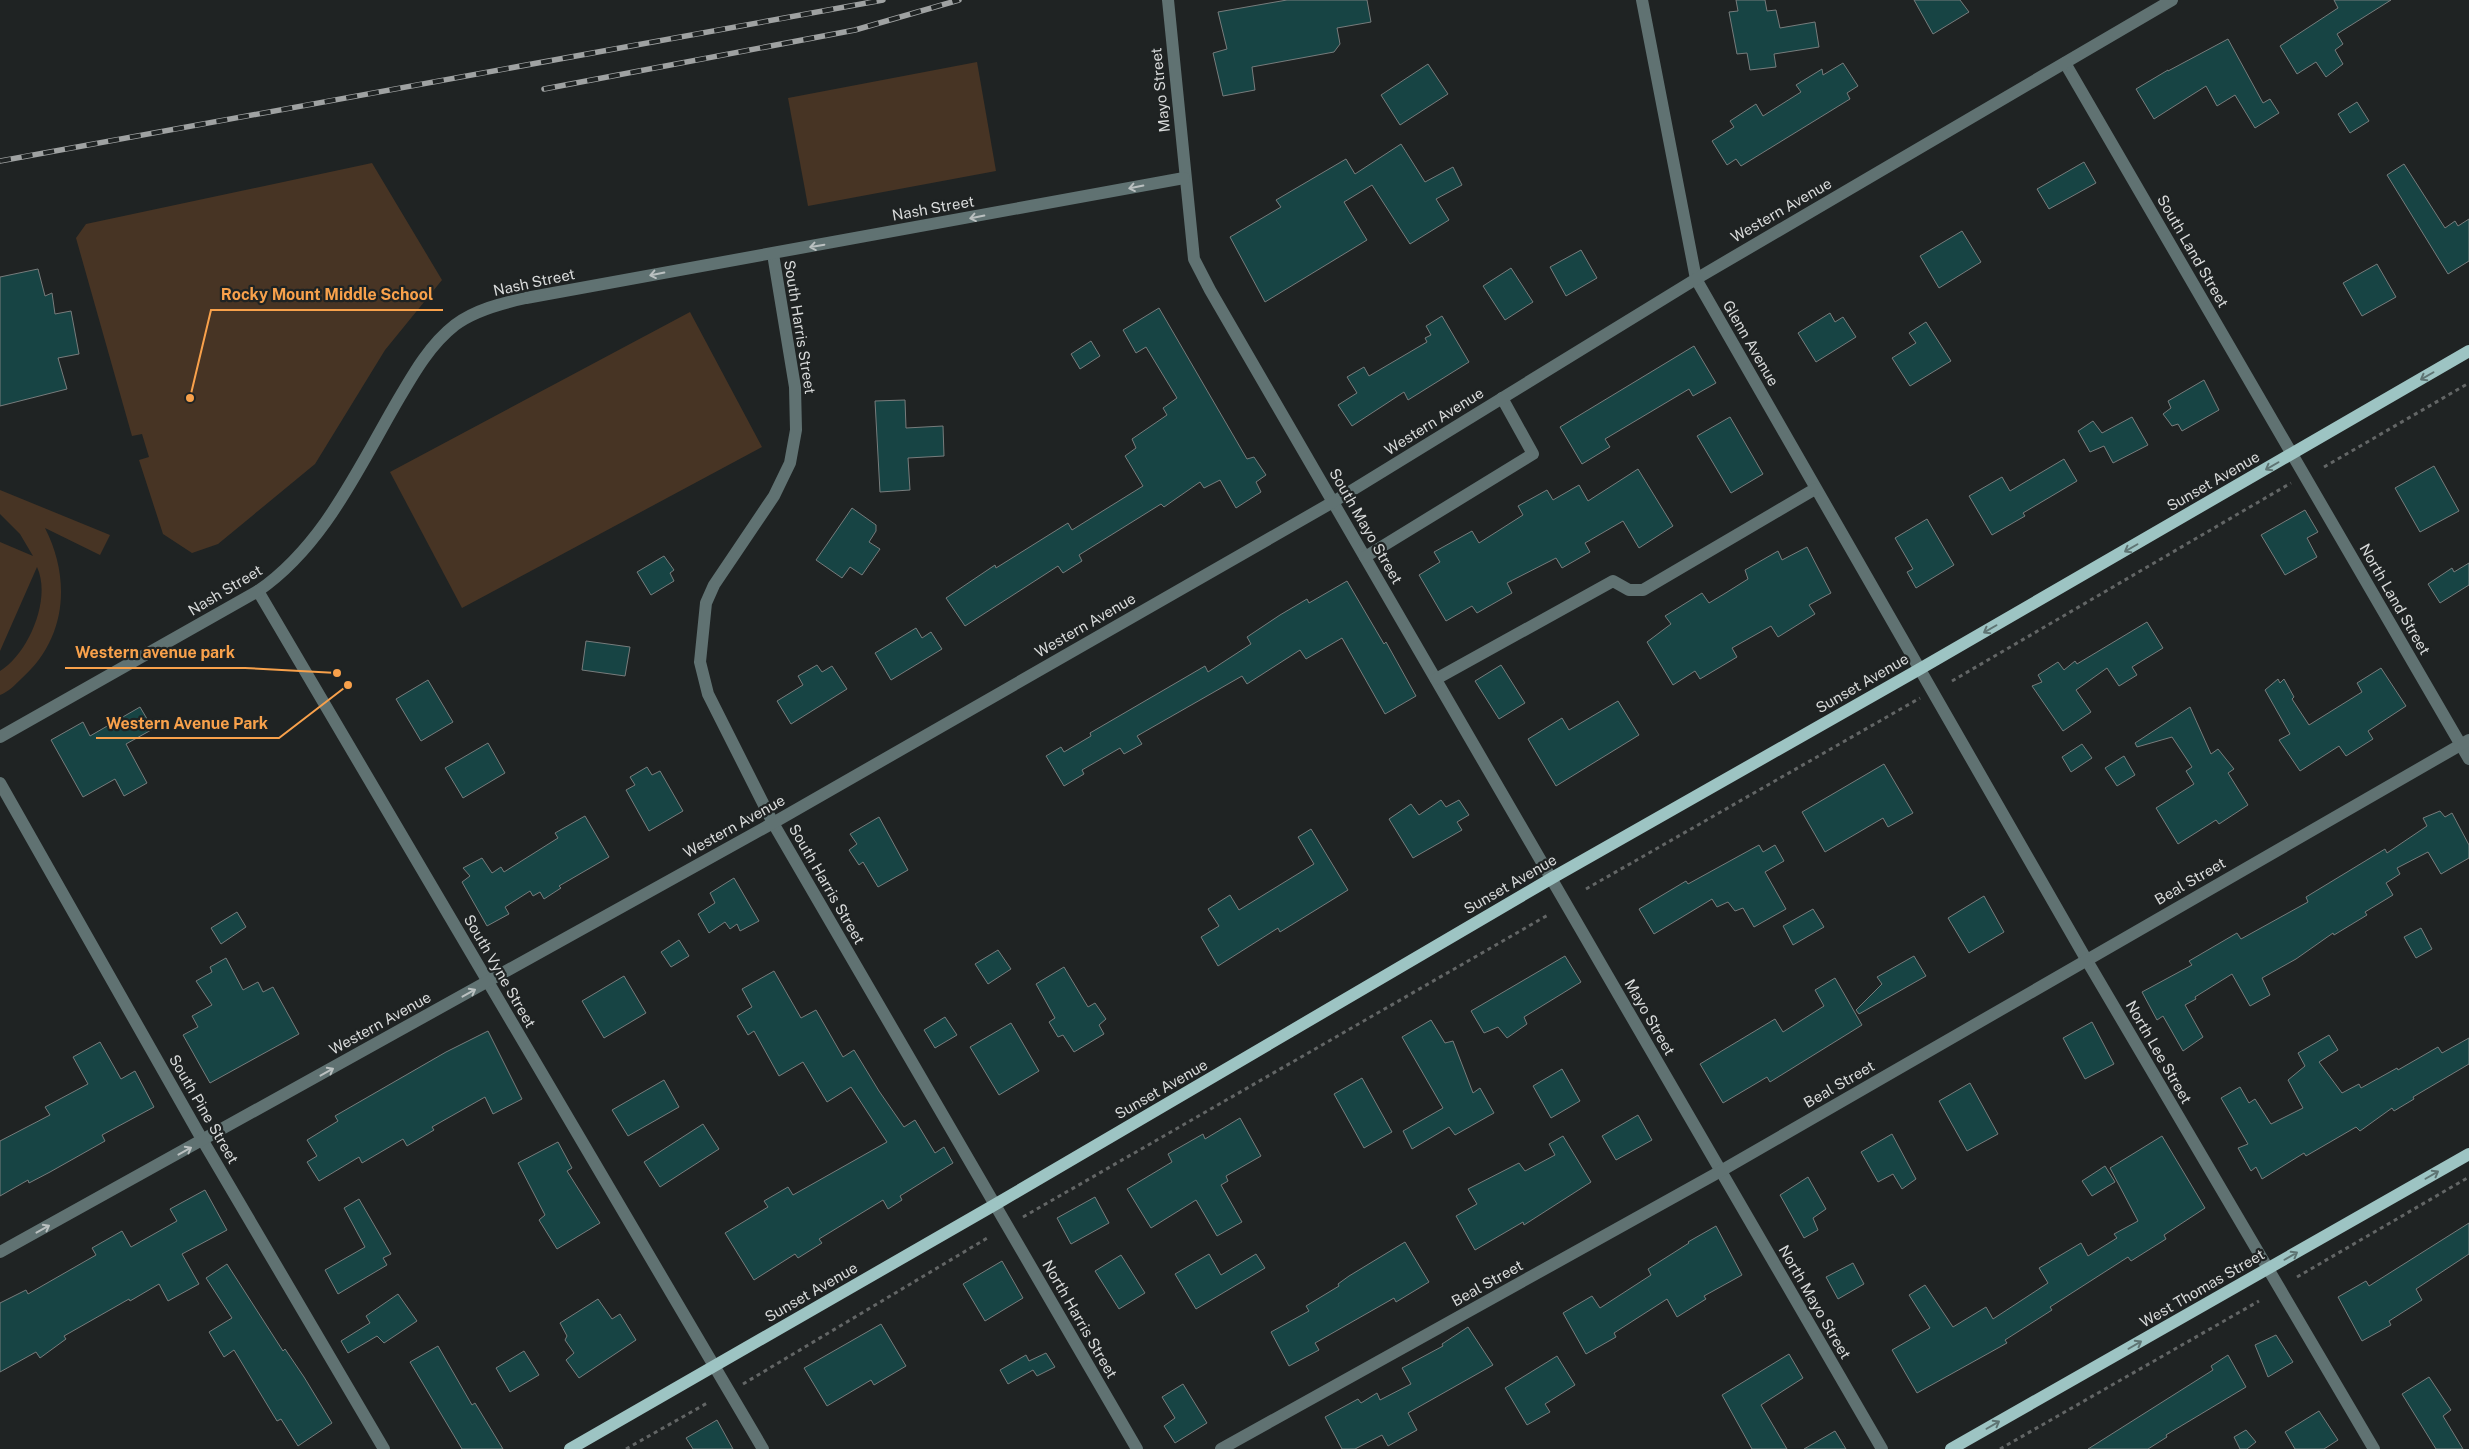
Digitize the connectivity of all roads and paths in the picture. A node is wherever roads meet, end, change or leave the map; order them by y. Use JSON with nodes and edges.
{"nodes":[{"id":1,"x":1168,"y":0,"type":"edge"},
{"id":2,"x":1642,"y":0,"type":"edge"},
{"id":3,"x":2172,"y":0,"type":"edge"},
{"id":4,"x":2065,"y":63,"type":"junction"},
{"id":5,"x":1184,"y":178,"type":"junction"},
{"id":6,"x":773,"y":254,"type":"junction"},
{"id":7,"x":1696,"y":279,"type":"junction"},
{"id":8,"x":2469,"y":351,"type":"edge"},
{"id":9,"x":2469,"y":383,"type":"edge"},
{"id":10,"x":1502,"y":398,"type":"junction"},
{"id":11,"x":2292,"y":454,"type":"junction"},
{"id":12,"x":2324,"y":467,"type":"dead end"},
{"id":13,"x":2292,"y":482,"type":"dead end"},
{"id":14,"x":1815,"y":489,"type":"junction"},
{"id":15,"x":1333,"y":502,"type":"junction"},
{"id":16,"x":1365,"y":557,"type":"junction"},
{"id":17,"x":258,"y":591,"type":"junction"},
{"id":18,"x":1918,"y":670,"type":"junction"},
{"id":19,"x":1436,"y":679,"type":"junction"},
{"id":20,"x":1952,"y":681,"type":"dead end"},
{"id":21,"x":1921,"y":698,"type":"dead end"},
{"id":22,"x":0,"y":737,"type":"edge"},
{"id":23,"x":2465,"y":742,"type":"edge"},
{"id":24,"x":2469,"y":759,"type":"edge"},
{"id":25,"x":0,"y":783,"type":"edge"},
{"id":26,"x":773,"y":823,"type":"junction"},
{"id":27,"x":1552,"y":878,"type":"junction"},
{"id":28,"x":1586,"y":889,"type":"dead end"},
{"id":29,"x":1548,"y":916,"type":"dead end"},
{"id":30,"x":2086,"y":959,"type":"junction"},
{"id":31,"x":488,"y":982,"type":"junction"},
{"id":32,"x":203,"y":1141,"type":"junction"},
{"id":33,"x":2469,"y":1154,"type":"edge"},
{"id":34,"x":1720,"y":1172,"type":"junction"},
{"id":35,"x":2469,"y":1177,"type":"edge"},
{"id":36,"x":996,"y":1204,"type":"junction"},
{"id":37,"x":1023,"y":1217,"type":"dead end"},
{"id":38,"x":989,"y":1237,"type":"dead end"},
{"id":39,"x":0,"y":1252,"type":"edge"},
{"id":40,"x":2268,"y":1269,"type":"junction"},
{"id":41,"x":2297,"y":1276,"type":"dead end"},
{"id":42,"x":2259,"y":1301,"type":"dead end"},
{"id":43,"x":714,"y":1366,"type":"junction"},
{"id":44,"x":742,"y":1384,"type":"dead end"},
{"id":45,"x":709,"y":1402,"type":"dead end"},
{"id":46,"x":384,"y":1449,"type":"edge"},
{"id":47,"x":570,"y":1449,"type":"edge"},
{"id":48,"x":626,"y":1449,"type":"edge"},
{"id":49,"x":764,"y":1449,"type":"edge"},
{"id":50,"x":1137,"y":1449,"type":"edge"},
{"id":51,"x":1221,"y":1449,"type":"edge"},
{"id":52,"x":1882,"y":1449,"type":"edge"},
{"id":53,"x":1951,"y":1449,"type":"edge"},
{"id":54,"x":2000,"y":1449,"type":"edge"},
{"id":55,"x":2374,"y":1449,"type":"edge"}],
"edges":[{"from":1,"to":5,"type":"street","name":"Mayo Street"},
{"from":2,"to":7,"type":"street","name":"Glenn Avenue"},
{"from":3,"to":4,"type":"street","name":"Western Avenue"},
{"from":4,"to":7,"type":"street","name":"Western Avenue"},
{"from":4,"to":11,"type":"street","name":"South Land Street"},
{"from":5,"to":6,"type":"street","name":"Nash Street","one_way":true},
{"from":5,"to":15,"type":"street","name":"South Mayo Street"},
{"from":6,"to":17,"type":"street","name":"Nash Street","one_way":true},
{"from":6,"to":26,"type":"street","name":"South Harris Street"},
{"from":7,"to":10,"type":"street","name":"Western Avenue"},
{"from":7,"to":14,"type":"street","name":"Glenn Avenue"},
{"from":8,"to":11,"type":"main road","name":"Sunset Avenue","one_way":true},
{"from":9,"to":12,"type":"path"},
{"from":10,"to":15,"type":"street","name":"Western Avenue"},
{"from":10,"to":16,"type":"street"},
{"from":11,"to":18,"type":"main road","name":"Sunset Avenue","one_way":true},
{"from":11,"to":23,"type":"street","name":"North Land Street"},
{"from":13,"to":20,"type":"path"},
{"from":14,"to":18,"type":"street","name":"Glenn Avenue"},
{"from":14,"to":19,"type":"street"},
{"from":15,"to":16,"type":"street","name":"South Mayo Street"},
{"from":15,"to":26,"type":"street","name":"Western Avenue"},
{"from":16,"to":19,"type":"street","name":"South Mayo Street"},
{"from":17,"to":22,"type":"street","name":"Nash Street"},
{"from":17,"to":31,"type":"street","name":"South Vyne Street"},
{"from":18,"to":27,"type":"main road","name":"Sunset Avenue"},
{"from":18,"to":30,"type":"street","name":"North Lee Street"},
{"from":19,"to":27,"type":"street","name":"South Mayo Street"},
{"from":21,"to":28,"type":"path"},
{"from":23,"to":24,"type":"street","name":"North Land Street"},
{"from":23,"to":30,"type":"street","name":"Beal Street"},
{"from":25,"to":32,"type":"street","name":"South Pine Street"},
{"from":26,"to":31,"type":"street","name":"Western Avenue"},
{"from":26,"to":36,"type":"street","name":"South Harris Street"},
{"from":27,"to":34,"type":"street","name":"Mayo Street"},
{"from":27,"to":36,"type":"main road","name":"Sunset Avenue"},
{"from":29,"to":37,"type":"path"},
{"from":30,"to":34,"type":"street","name":"Beal Street"},
{"from":30,"to":40,"type":"street","name":"North Lee Street"},
{"from":32,"to":31,"type":"street","name":"Western Avenue","one_way":true},
{"from":31,"to":43,"type":"street","name":"South Vyne Street"},
{"from":39,"to":32,"type":"street","name":"Western Avenue","one_way":true},
{"from":32,"to":46,"type":"street","name":"South Pine Street"},
{"from":40,"to":33,"type":"main road","name":"West Thomas Street","one_way":true},
{"from":34,"to":51,"type":"street","name":"Beal Street"},
{"from":34,"to":52,"type":"street","name":"North Mayo Street"},
{"from":35,"to":41,"type":"path"},
{"from":36,"to":43,"type":"main road","name":"Sunset Avenue"},
{"from":36,"to":50,"type":"street","name":"North Harris Street"},
{"from":38,"to":44,"type":"path"},
{"from":53,"to":40,"type":"main road","name":"West Thomas Street","one_way":true},
{"from":40,"to":55,"type":"street","name":"North Lee Street"},
{"from":42,"to":54,"type":"path"},
{"from":43,"to":47,"type":"main road","name":"Sunset Avenue"},
{"from":43,"to":49,"type":"street","name":"South Vyne Street"},
{"from":45,"to":48,"type":"path"}]}
